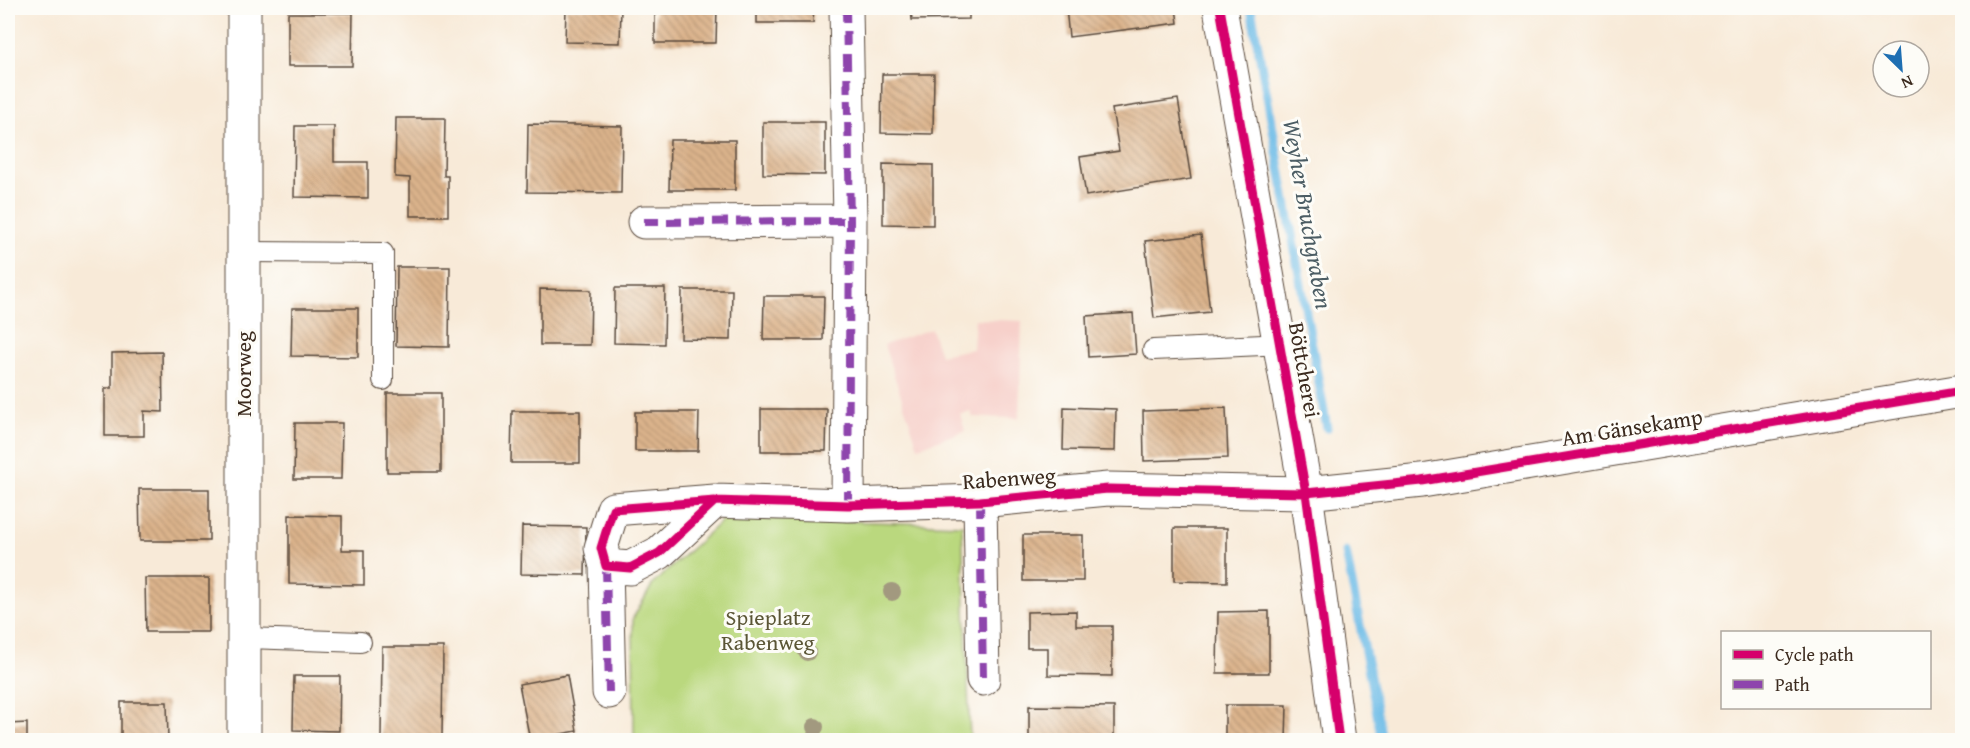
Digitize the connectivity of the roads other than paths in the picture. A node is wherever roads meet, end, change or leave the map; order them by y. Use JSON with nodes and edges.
{"nodes":[{"id":1,"x":243,"y":8,"type":"edge"},
{"id":2,"x":846,"y":8,"type":"edge"},
{"id":3,"x":1220,"y":8,"type":"edge"},
{"id":4,"x":850,"y":221,"type":"junction"},
{"id":5,"x":644,"y":222,"type":"dead end"},
{"id":6,"x":242,"y":252,"type":"junction"},
{"id":7,"x":1282,"y":344,"type":"junction"},
{"id":8,"x":1153,"y":350,"type":"dead end"},
{"id":9,"x":382,"y":380,"type":"dead end"},
{"id":10,"x":1962,"y":391,"type":"edge"},
{"id":11,"x":1306,"y":493,"type":"junction"},
{"id":12,"x":715,"y":501,"type":"junction"},
{"id":13,"x":980,"y":501,"type":"junction"},
{"id":14,"x":848,"y":506,"type":"junction"},
{"id":15,"x":606,"y":566,"type":"junction"},
{"id":16,"x":244,"y":638,"type":"junction"},
{"id":17,"x":361,"y":642,"type":"dead end"},
{"id":18,"x":983,"y":679,"type":"dead end"},
{"id":19,"x":609,"y":692,"type":"dead end"},
{"id":20,"x":244,"y":741,"type":"edge"},
{"id":21,"x":1340,"y":741,"type":"edge"}],
"edges":[{"from":1,"to":6,"type":"street","name":"Moorweg"},
{"from":2,"to":4,"type":"street"},
{"from":3,"to":7,"type":"street","name":"Böttcherei"},
{"from":4,"to":5,"type":"street"},
{"from":4,"to":14,"type":"street"},
{"from":6,"to":9,"type":"lane"},
{"from":6,"to":16,"type":"street","name":"Moorweg"},
{"from":7,"to":8,"type":"lane"},
{"from":7,"to":11,"type":"street","name":"Böttcherei"},
{"from":10,"to":11,"type":"street","name":"Am Gänsekamp"},
{"from":11,"to":13,"type":"street","name":"Rabenweg"},
{"from":11,"to":21,"type":"street","name":"Böttcherei"},
{"from":12,"to":14,"type":"street","name":"Rabenweg"},
{"from":12,"to":15,"type":"street"},
{"from":12,"to":15,"type":"street","name":"Rabenweg"},
{"from":13,"to":14,"type":"street","name":"Rabenweg"},
{"from":13,"to":18,"type":"street","name":"Rabenweg"},
{"from":15,"to":19,"type":"street","name":"Rabenweg"},
{"from":16,"to":17,"type":"lane"},
{"from":16,"to":20,"type":"street","name":"Moorweg"}]}
